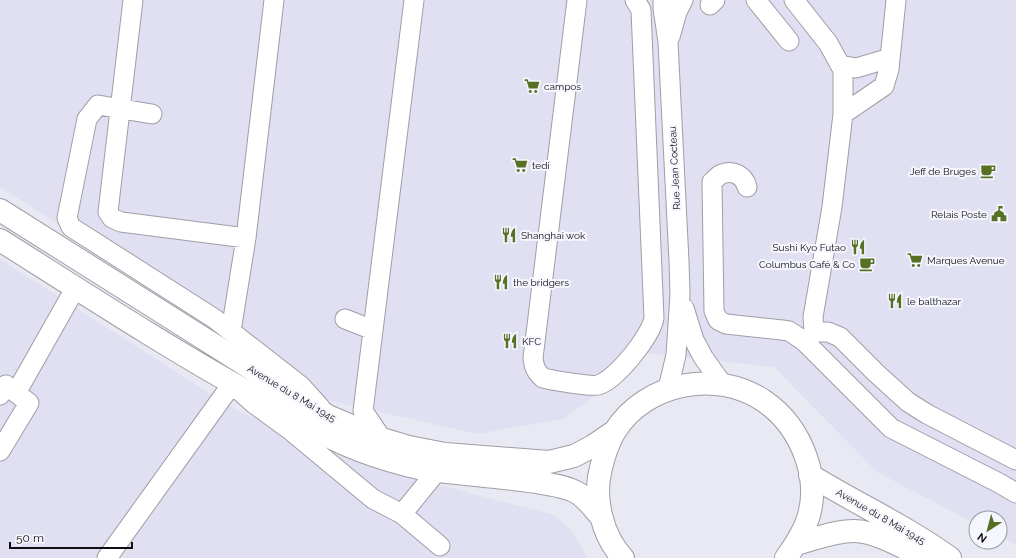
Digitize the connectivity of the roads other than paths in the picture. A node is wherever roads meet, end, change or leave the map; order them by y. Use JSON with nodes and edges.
{"nodes":[{"id":1,"x":133,"y":0,"type":"edge"},
{"id":2,"x":274,"y":0,"type":"edge"},
{"id":3,"x":414,"y":0,"type":"edge"},
{"id":4,"x":577,"y":0,"type":"edge"},
{"id":5,"x":635,"y":0,"type":"edge"},
{"id":6,"x":663,"y":0,"type":"edge"},
{"id":7,"x":683,"y":0,"type":"edge"},
{"id":8,"x":756,"y":0,"type":"edge"},
{"id":9,"x":794,"y":0,"type":"edge"},
{"id":10,"x":896,"y":0,"type":"edge"},
{"id":11,"x":789,"y":41,"type":"dead end"},
{"id":12,"x":668,"y":42,"type":"junction"},
{"id":13,"x":890,"y":63,"type":"junction"},
{"id":14,"x":840,"y":65,"type":"junction"},
{"id":15,"x":843,"y":109,"type":"junction"},
{"id":16,"x":152,"y":114,"type":"dead end"},
{"id":17,"x":646,"y":156,"type":"junction"},
{"id":18,"x":747,"y":187,"type":"dead end"},
{"id":19,"x":0,"y":210,"type":"edge"},
{"id":20,"x":0,"y":216,"type":"edge"},
{"id":21,"x":112,"y":218,"type":"junction"},
{"id":22,"x":246,"y":238,"type":"junction"},
{"id":23,"x":0,"y":240,"type":"edge"},
{"id":24,"x":103,"y":247,"type":"junction"},
{"id":25,"x":679,"y":261,"type":"junction"},
{"id":26,"x":76,"y":287,"type":"junction"},
{"id":27,"x":680,"y":294,"type":"junction"},
{"id":28,"x":345,"y":319,"type":"dead end"},
{"id":29,"x":373,"y":330,"type":"junction"},
{"id":30,"x":231,"y":331,"type":"junction"},
{"id":31,"x":809,"y":337,"type":"junction"},
{"id":32,"x":232,"y":384,"type":"junction"},
{"id":33,"x":723,"y":385,"type":"junction"},
{"id":34,"x":668,"y":389,"type":"junction"},
{"id":35,"x":8,"y":394,"type":"edge"},
{"id":36,"x":328,"y":416,"type":"junction"},
{"id":37,"x":615,"y":431,"type":"junction"},
{"id":38,"x":382,"y":439,"type":"junction"},
{"id":39,"x":0,"y":451,"type":"edge"},
{"id":40,"x":1016,"y":460,"type":"edge"},
{"id":41,"x":437,"y":471,"type":"junction"},
{"id":42,"x":810,"y":475,"type":"junction"},
{"id":43,"x":1016,"y":493,"type":"edge"},
{"id":44,"x":402,"y":514,"type":"junction"},
{"id":45,"x":602,"y":518,"type":"junction"},
{"id":46,"x":440,"y":546,"type":"dead end"},
{"id":47,"x":791,"y":551,"type":"edge"},
{"id":48,"x":107,"y":558,"type":"edge"},
{"id":49,"x":623,"y":558,"type":"edge"},
{"id":50,"x":924,"y":558,"type":"edge"},
{"id":51,"x":950,"y":558,"type":"edge"}],
"edges":[{"from":1,"to":21,"type":"street"},
{"from":2,"to":22,"type":"street"},
{"from":3,"to":29,"type":"street"},
{"from":4,"to":17,"type":"street"},
{"from":5,"to":17,"type":"street"},
{"from":6,"to":12,"type":"street","name":"Rue Jean Cocteau"},
{"from":7,"to":12,"type":"street","name":"Rue Jean Cocteau"},
{"from":8,"to":11,"type":"street"},
{"from":9,"to":14,"type":"street"},
{"from":10,"to":13,"type":"street"},
{"from":12,"to":25,"type":"street","name":"Rue Jean Cocteau"},
{"from":13,"to":14,"type":"street"},
{"from":13,"to":15,"type":"street"},
{"from":14,"to":15,"type":"street"},
{"from":15,"to":31,"type":"street"},
{"from":16,"to":24,"type":"street"},
{"from":17,"to":25,"type":"street"},
{"from":18,"to":31,"type":"street"},
{"from":19,"to":36,"type":"main road","name":"Avenue du 8 Mai 1945"},
{"from":20,"to":26,"type":"main road"},
{"from":21,"to":22,"type":"street"},
{"from":21,"to":24,"type":"street"},
{"from":22,"to":30,"type":"street"},
{"from":23,"to":26,"type":"main road","name":"Avenue du 8 Mai 1945"},
{"from":24,"to":30,"type":"street"},
{"from":25,"to":27,"type":"street","name":"Rue Jean Cocteau"},
{"from":26,"to":32,"type":"main road","name":"Avenue du 8 Mai 1945"},
{"from":26,"to":35,"type":"street"},
{"from":27,"to":33,"type":"street","name":"Rue Jean Cocteau"},
{"from":27,"to":34,"type":"street","name":"Rue Jean Cocteau"},
{"from":28,"to":29,"type":"street"},
{"from":29,"to":38,"type":"street"},
{"from":30,"to":36,"type":"street"},
{"from":31,"to":40,"type":"street"},
{"from":31,"to":43,"type":"street"},
{"from":32,"to":41,"type":"main road","name":"Avenue du 8 Mai 1945"},
{"from":32,"to":44,"type":"street"},
{"from":32,"to":48,"type":"street"},
{"from":33,"to":34,"type":"main road","name":"Avenue du 8 Mai 1945"},
{"from":33,"to":42,"type":"main road","name":"Avenue du 8 Mai 1945"},
{"from":34,"to":37,"type":"main road","name":"Avenue du 8 Mai 1945"},
{"from":35,"to":39,"type":"street"},
{"from":36,"to":38,"type":"main road","name":"Avenue du 8 Mai 1945"},
{"from":37,"to":38,"type":"main road","name":"Avenue du 8 Mai 1945"},
{"from":37,"to":45,"type":"main road","name":"Avenue du 8 Mai 1945"},
{"from":41,"to":44,"type":"street"},
{"from":41,"to":45,"type":"main road","name":"Avenue du 8 Mai 1945"},
{"from":42,"to":47,"type":"main road","name":"Avenue du 8 Mai 1945"},
{"from":42,"to":51,"type":"main road","name":"Avenue du 8 Mai 1945"},
{"from":44,"to":46,"type":"street"},
{"from":45,"to":49,"type":"main road","name":"Avenue du 8 Mai 1945"},
{"from":47,"to":50,"type":"main road","name":"Avenue du 8 Mai 1945"}]}
